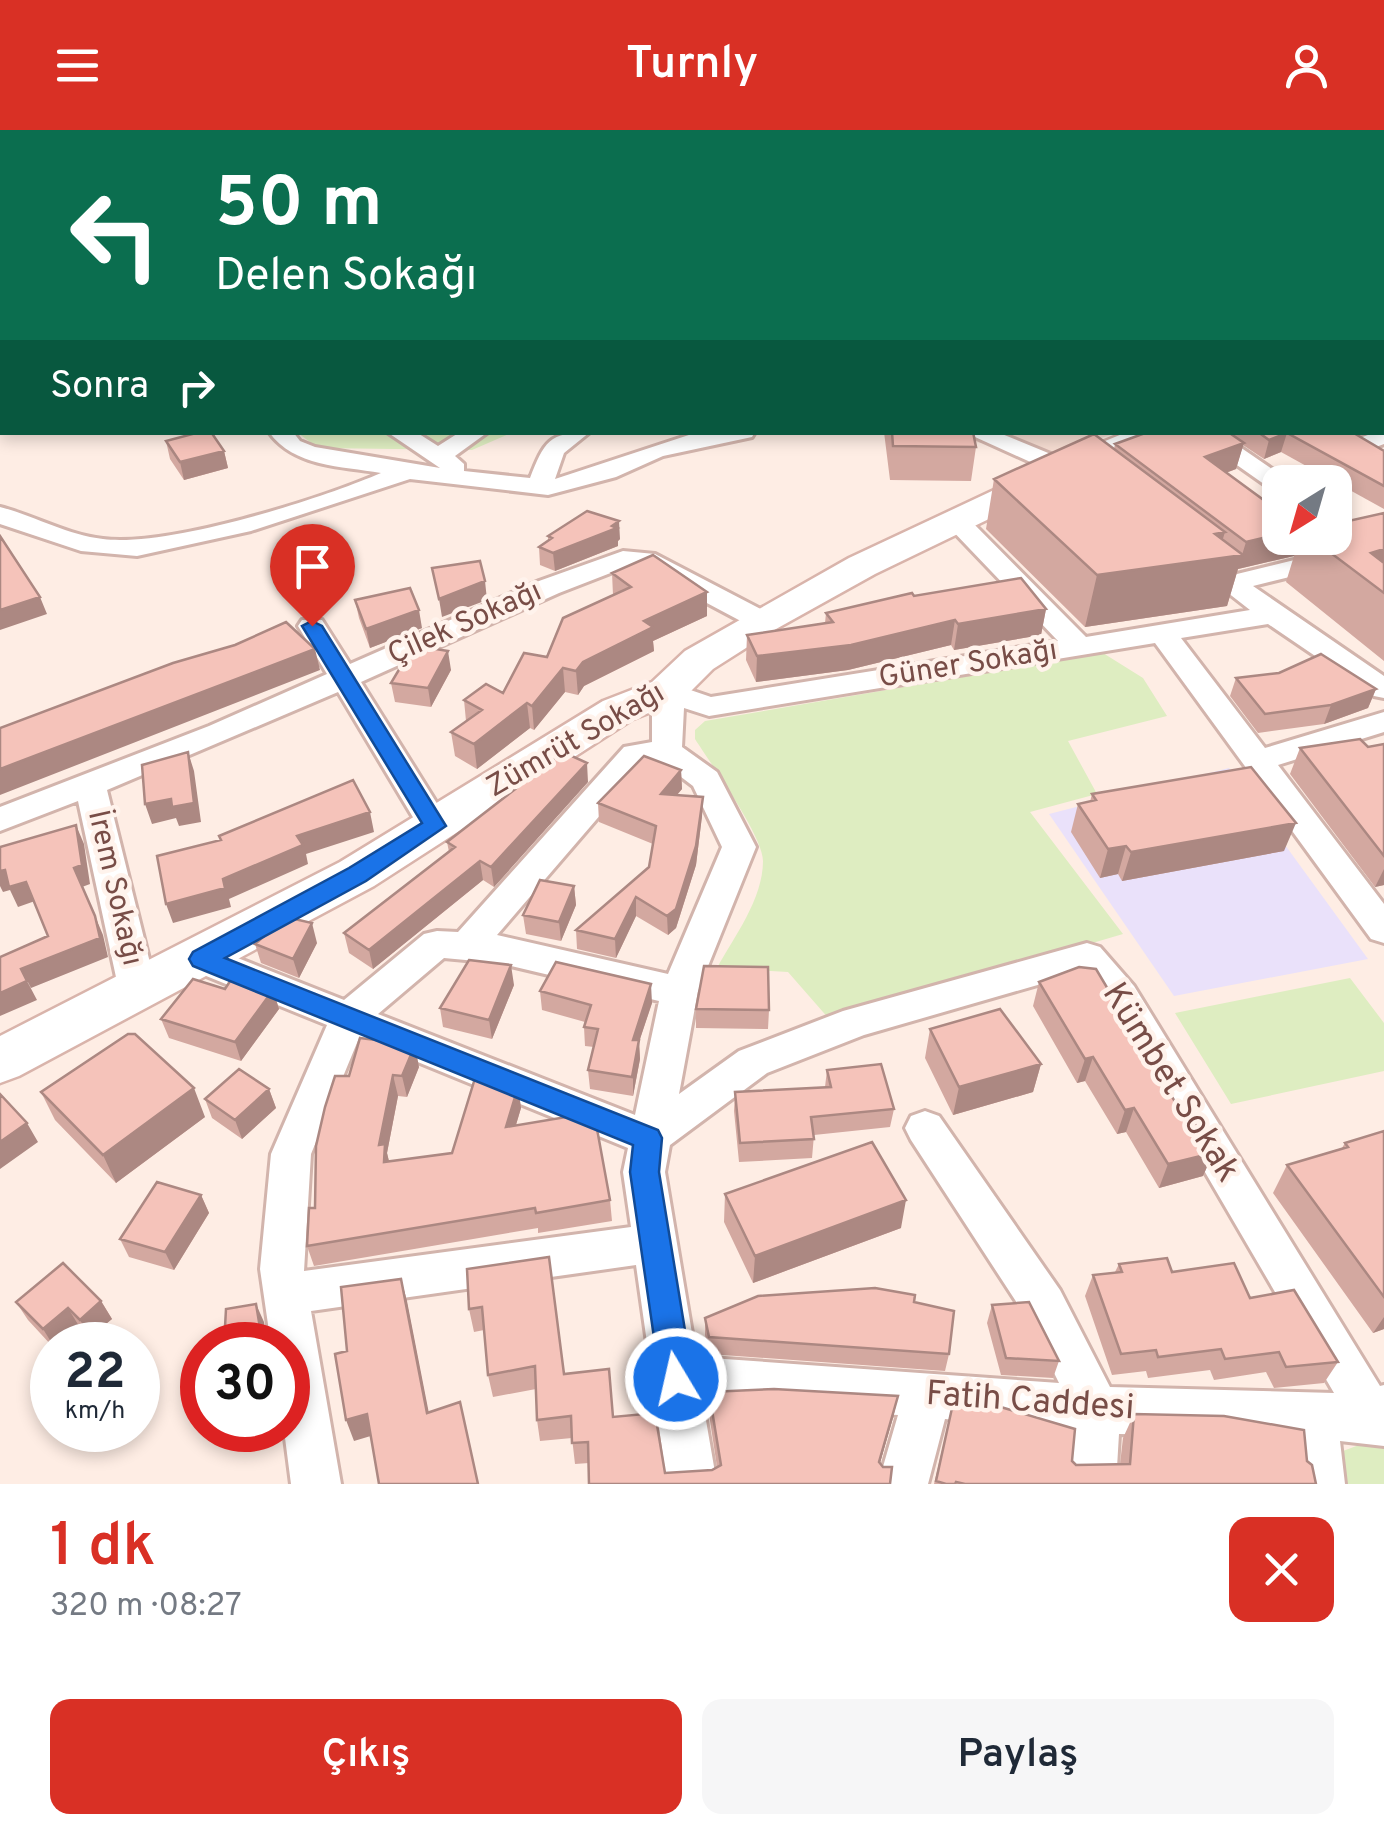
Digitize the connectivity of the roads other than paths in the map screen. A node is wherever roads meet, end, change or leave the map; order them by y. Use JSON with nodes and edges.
{"nodes":[{"id":1,"x":284,"y":435,"type":"edge"},
{"id":2,"x":402,"y":435,"type":"edge"},
{"id":3,"x":474,"y":435,"type":"edge"},
{"id":4,"x":574,"y":435,"type":"edge"},
{"id":5,"x":722,"y":435,"type":"edge"},
{"id":6,"x":982,"y":435,"type":"edge"},
{"id":7,"x":1150,"y":435,"type":"edge"},
{"id":8,"x":1206,"y":435,"type":"edge"},
{"id":9,"x":1336,"y":435,"type":"edge"},
{"id":10,"x":1384,"y":436,"type":"edge"},
{"id":11,"x":1357,"y":447,"type":"junction"},
{"id":12,"x":1384,"y":462,"type":"edge"},
{"id":13,"x":445,"y":466,"type":"junction"},
{"id":14,"x":407,"y":470,"type":"junction"},
{"id":15,"x":1262,"y":472,"type":"edge"},
{"id":16,"x":1084,"y":473,"type":"junction"},
{"id":17,"x":539,"y":488,"type":"junction"},
{"id":18,"x":0,"y":515,"type":"edge"},
{"id":19,"x":956,"y":520,"type":"junction"},
{"id":20,"x":1352,"y":531,"type":"edge"},
{"id":21,"x":1186,"y":547,"type":"edge"},
{"id":22,"x":1381,"y":547,"type":"edge"},
{"id":23,"x":1231,"y":582,"type":"junction"},
{"id":24,"x":1273,"y":615,"type":"junction"},
{"id":25,"x":762,"y":622,"type":"junction"},
{"id":26,"x":312,"y":626,"type":"dead end"},
{"id":27,"x":1162,"y":632,"type":"junction"},
{"id":28,"x":1079,"y":646,"type":"junction"},
{"id":29,"x":346,"y":677,"type":"junction"},
{"id":30,"x":1384,"y":689,"type":"edge"},
{"id":31,"x":667,"y":722,"type":"junction"},
{"id":32,"x":1384,"y":722,"type":"edge"},
{"id":33,"x":1255,"y":761,"type":"junction"},
{"id":34,"x":90,"y":784,"type":"junction"},
{"id":35,"x":0,"y":820,"type":"edge"},
{"id":36,"x":435,"y":826,"type":"junction"},
{"id":37,"x":1384,"y":930,"type":"edge"},
{"id":38,"x":467,"y":946,"type":"junction"},
{"id":39,"x":202,"y":959,"type":"junction"},
{"id":40,"x":138,"y":991,"type":"junction"},
{"id":41,"x":678,"y":991,"type":"junction"},
{"id":42,"x":348,"y":1017,"type":"junction"},
{"id":43,"x":0,"y":1061,"type":"edge"},
{"id":44,"x":925,"y":1128,"type":"dead end"},
{"id":45,"x":648,"y":1138,"type":"junction"},
{"id":46,"x":655,"y":1243,"type":"junction"},
{"id":47,"x":286,"y":1294,"type":"junction"},
{"id":48,"x":676,"y":1379,"type":"junction"},
{"id":49,"x":928,"y":1394,"type":"junction"},
{"id":50,"x":1097,"y":1410,"type":"junction"},
{"id":51,"x":1313,"y":1414,"type":"junction"},
{"id":52,"x":1378,"y":1417,"type":"edge"},
{"id":53,"x":316,"y":1484,"type":"edge"},
{"id":54,"x":692,"y":1484,"type":"edge"},
{"id":55,"x":904,"y":1484,"type":"edge"},
{"id":56,"x":1091,"y":1484,"type":"edge"},
{"id":57,"x":1320,"y":1484,"type":"edge"}],
"edges":[{"from":1,"to":14,"type":"street"},
{"from":2,"to":13,"type":"street"},
{"from":3,"to":13,"type":"street"},
{"from":4,"to":17,"type":"street"},
{"from":5,"to":17,"type":"street"},
{"from":6,"to":16,"type":"street"},
{"from":7,"to":16,"type":"street","name":"Zümrüt Sokağı"},
{"from":8,"to":15,"type":"street"},
{"from":9,"to":11,"type":"street"},
{"from":10,"to":11,"type":"street"},
{"from":11,"to":12,"type":"street"},
{"from":13,"to":14,"type":"street"},
{"from":13,"to":17,"type":"street"},
{"from":14,"to":18,"type":"street"},
{"from":16,"to":19,"type":"street","name":"Zümrüt Sokağı"},
{"from":19,"to":25,"type":"street","name":"Zümrüt Sokağı"},
{"from":19,"to":28,"type":"street"},
{"from":20,"to":22,"type":"street"},
{"from":21,"to":23,"type":"street"},
{"from":22,"to":23,"type":"street"},
{"from":23,"to":24,"type":"street"},
{"from":24,"to":27,"type":"street","name":"Güner Sokağı"},
{"from":24,"to":30,"type":"street"},
{"from":25,"to":29,"type":"street","name":"Çilek Sokağı"},
{"from":25,"to":31,"type":"street","name":"Zümrüt Sokağı"},
{"from":26,"to":29,"type":"street"},
{"from":27,"to":28,"type":"street","name":"Güner Sokağı"},
{"from":27,"to":33,"type":"street"},
{"from":28,"to":31,"type":"street","name":"Güner Sokağı"},
{"from":29,"to":34,"type":"street","name":"Çilek Sokağı"},
{"from":29,"to":36,"type":"street"},
{"from":31,"to":36,"type":"street","name":"Zümrüt Sokağı"},
{"from":31,"to":38,"type":"street","name":"Güner Sokağı"},
{"from":31,"to":41,"type":"street"},
{"from":32,"to":33,"type":"street"},
{"from":33,"to":37,"type":"street"},
{"from":34,"to":35,"type":"street","name":"Çilek Sokağı"},
{"from":34,"to":40,"type":"street","name":"İrem Sokağı"},
{"from":36,"to":39,"type":"street","name":"Zümrüt Sokağı"},
{"from":38,"to":41,"type":"street"},
{"from":38,"to":42,"type":"street"},
{"from":39,"to":40,"type":"street","name":"Zümrüt Sokağı"},
{"from":39,"to":42,"type":"street"},
{"from":40,"to":43,"type":"street","name":"Zümrüt Sokağı"},
{"from":41,"to":45,"type":"street"},
{"from":42,"to":45,"type":"street"},
{"from":42,"to":47,"type":"street"},
{"from":44,"to":50,"type":"street"},
{"from":45,"to":46,"type":"street"},
{"from":45,"to":52,"type":"street","name":"Kümbet Sokak"},
{"from":46,"to":47,"type":"street"},
{"from":46,"to":48,"type":"street"},
{"from":47,"to":53,"type":"street"},
{"from":48,"to":49,"type":"street","name":"Fatih Caddesi"},
{"from":48,"to":54,"type":"street"},
{"from":49,"to":50,"type":"street","name":"Fatih Caddesi"},
{"from":49,"to":55,"type":"street"},
{"from":50,"to":51,"type":"street","name":"Fatih Caddesi"},
{"from":50,"to":56,"type":"street"},
{"from":51,"to":52,"type":"street","name":"Fatih Caddesi"},
{"from":51,"to":57,"type":"street"}]}
